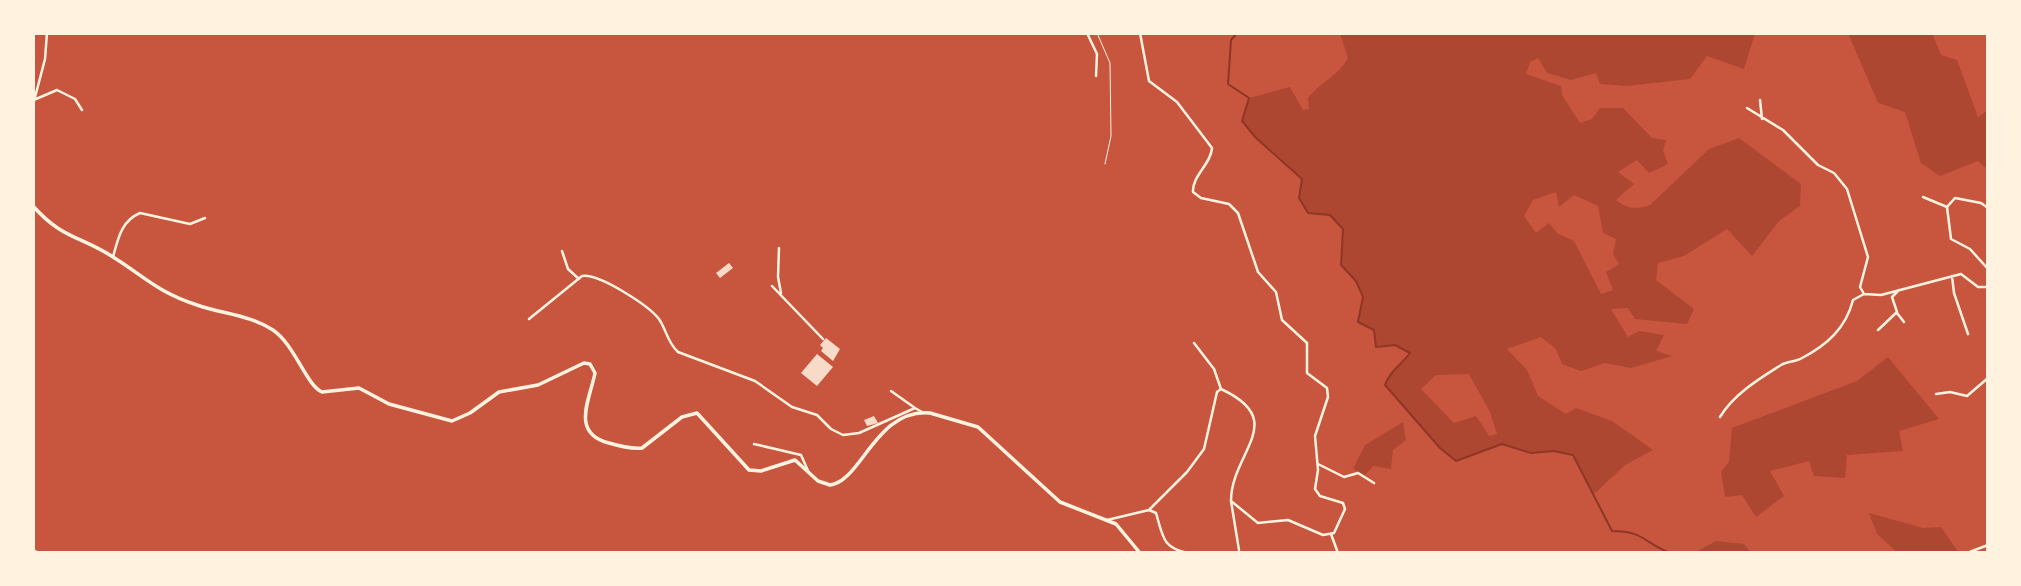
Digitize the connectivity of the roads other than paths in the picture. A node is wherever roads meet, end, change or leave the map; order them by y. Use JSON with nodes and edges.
{"nodes":[{"id":1,"x":47,"y":33,"type":"edge"},
{"id":2,"x":1087,"y":33,"type":"edge"},
{"id":3,"x":1139,"y":33,"type":"edge"},
{"id":4,"x":1096,"y":76,"type":"dead end"},
{"id":5,"x":34,"y":100,"type":"edge"},
{"id":6,"x":1760,"y":100,"type":"dead end"},
{"id":7,"x":33,"y":105,"type":"edge"},
{"id":8,"x":1747,"y":108,"type":"dead end"},
{"id":9,"x":82,"y":110,"type":"dead end"},
{"id":10,"x":1762,"y":119,"type":"junction"},
{"id":11,"x":1923,"y":197,"type":"dead end"},
{"id":12,"x":33,"y":206,"type":"edge"},
{"id":13,"x":1947,"y":207,"type":"junction"},
{"id":14,"x":1988,"y":208,"type":"edge"},
{"id":15,"x":205,"y":218,"type":"dead end"},
{"id":16,"x":779,"y":248,"type":"dead end"},
{"id":17,"x":562,"y":251,"type":"dead end"},
{"id":18,"x":113,"y":257,"type":"junction"},
{"id":19,"x":1988,"y":269,"type":"edge"},
{"id":20,"x":1952,"y":276,"type":"junction"},
{"id":21,"x":579,"y":279,"type":"junction"},
{"id":22,"x":772,"y":286,"type":"dead end"},
{"id":23,"x":1988,"y":287,"type":"edge"},
{"id":24,"x":1901,"y":288,"type":"junction"},
{"id":25,"x":781,"y":293,"type":"junction"},
{"id":26,"x":1864,"y":294,"type":"junction"},
{"id":27,"x":1896,"y":312,"type":"junction"},
{"id":28,"x":529,"y":319,"type":"dead end"},
{"id":29,"x":1904,"y":322,"type":"dead end"},
{"id":30,"x":1878,"y":330,"type":"dead end"},
{"id":31,"x":1968,"y":334,"type":"dead end"},
{"id":32,"x":822,"y":339,"type":"dead end"},
{"id":33,"x":1194,"y":343,"type":"dead end"},
{"id":34,"x":1988,"y":378,"type":"edge"},
{"id":35,"x":1221,"y":389,"type":"junction"},
{"id":36,"x":891,"y":391,"type":"dead end"},
{"id":37,"x":1936,"y":394,"type":"dead end"},
{"id":38,"x":915,"y":408,"type":"junction"},
{"id":39,"x":922,"y":412,"type":"junction"},
{"id":40,"x":1720,"y":417,"type":"dead end"},
{"id":41,"x":754,"y":444,"type":"dead end"},
{"id":42,"x":1318,"y":464,"type":"junction"},
{"id":43,"x":809,"y":473,"type":"junction"},
{"id":44,"x":1374,"y":483,"type":"dead end"},
{"id":45,"x":1231,"y":502,"type":"junction"},
{"id":46,"x":1149,"y":510,"type":"junction"},
{"id":47,"x":1107,"y":520,"type":"junction"},
{"id":48,"x":1331,"y":534,"type":"junction"},
{"id":49,"x":1988,"y":545,"type":"edge"},
{"id":50,"x":33,"y":550,"type":"edge"},
{"id":51,"x":1239,"y":550,"type":"dead end"},
{"id":52,"x":39,"y":553,"type":"edge"},
{"id":53,"x":1140,"y":553,"type":"edge"},
{"id":54,"x":1188,"y":553,"type":"edge"},
{"id":55,"x":1338,"y":553,"type":"edge"},
{"id":56,"x":1968,"y":553,"type":"edge"}],
"edges":[{"from":1,"to":5,"type":"street"},
{"from":2,"to":4,"type":"street"},
{"from":3,"to":42,"type":"street"},
{"from":5,"to":7,"type":"street"},
{"from":5,"to":9,"type":"street"},
{"from":6,"to":10,"type":"street"},
{"from":8,"to":10,"type":"street"},
{"from":10,"to":26,"type":"street"},
{"from":11,"to":13,"type":"street"},
{"from":12,"to":18,"type":"main road"},
{"from":13,"to":14,"type":"street"},
{"from":13,"to":19,"type":"street"},
{"from":15,"to":18,"type":"street"},
{"from":16,"to":25,"type":"street"},
{"from":17,"to":21,"type":"street"},
{"from":18,"to":43,"type":"main road"},
{"from":20,"to":23,"type":"street"},
{"from":20,"to":24,"type":"street"},
{"from":20,"to":31,"type":"street"},
{"from":21,"to":28,"type":"street"},
{"from":21,"to":38,"type":"street"},
{"from":22,"to":25,"type":"street"},
{"from":24,"to":26,"type":"street"},
{"from":24,"to":27,"type":"street"},
{"from":25,"to":32,"type":"street"},
{"from":26,"to":40,"type":"street"},
{"from":27,"to":29,"type":"street"},
{"from":27,"to":30,"type":"street"},
{"from":33,"to":35,"type":"street"},
{"from":34,"to":37,"type":"street"},
{"from":35,"to":45,"type":"street"},
{"from":35,"to":46,"type":"street"},
{"from":36,"to":38,"type":"street"},
{"from":38,"to":39,"type":"street"},
{"from":39,"to":43,"type":"main road"},
{"from":39,"to":47,"type":"main road"},
{"from":41,"to":43,"type":"street"},
{"from":42,"to":44,"type":"street"},
{"from":42,"to":48,"type":"street"},
{"from":45,"to":48,"type":"street"},
{"from":45,"to":51,"type":"street"},
{"from":46,"to":47,"type":"street"},
{"from":46,"to":54,"type":"street"},
{"from":47,"to":53,"type":"main road"},
{"from":48,"to":55,"type":"street"},
{"from":49,"to":56,"type":"street"},
{"from":50,"to":52,"type":"street"}]}
